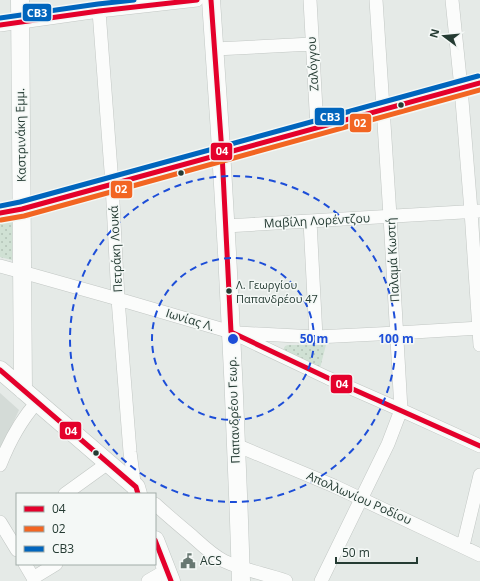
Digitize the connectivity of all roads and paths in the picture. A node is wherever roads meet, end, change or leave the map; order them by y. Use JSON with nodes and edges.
{"nodes":[{"id":1,"x":20,"y":0,"type":"edge"},
{"id":2,"x":197,"y":0,"type":"edge"},
{"id":3,"x":211,"y":0,"type":"edge"},
{"id":4,"x":310,"y":0,"type":"edge"},
{"id":5,"x":376,"y":0,"type":"edge"},
{"id":6,"x":452,"y":0,"type":"edge"},
{"id":7,"x":99,"y":11,"type":"junction"},
{"id":8,"x":20,"y":22,"type":"junction"},
{"id":9,"x":0,"y":25,"type":"edge"},
{"id":10,"x":312,"y":44,"type":"junction"},
{"id":11,"x":215,"y":50,"type":"junction"},
{"id":12,"x":480,"y":83,"type":"edge"},
{"id":13,"x":461,"y":88,"type":"junction"},
{"id":14,"x":384,"y":110,"type":"junction"},
{"id":15,"x":317,"y":128,"type":"junction"},
{"id":16,"x":222,"y":153,"type":"junction"},
{"id":17,"x":112,"y":184,"type":"junction"},
{"id":18,"x":22,"y":209,"type":"junction"},
{"id":19,"x":476,"y":211,"type":"edge"},
{"id":20,"x":0,"y":213,"type":"edge"},
{"id":21,"x":390,"y":216,"type":"junction"},
{"id":22,"x":310,"y":221,"type":"junction"},
{"id":23,"x":226,"y":226,"type":"junction"},
{"id":24,"x":0,"y":266,"type":"edge"},
{"id":25,"x":22,"y":272,"type":"junction"},
{"id":26,"x":118,"y":299,"type":"junction"},
{"id":27,"x":480,"y":328,"type":"edge"},
{"id":28,"x":231,"y":332,"type":"junction"},
{"id":29,"x":397,"y":333,"type":"junction"},
{"id":30,"x":316,"y":337,"type":"junction"},
{"id":31,"x":480,"y":345,"type":"edge"},
{"id":32,"x":0,"y":370,"type":"edge"},
{"id":33,"x":22,"y":390,"type":"junction"},
{"id":34,"x":36,"y":402,"type":"junction"},
{"id":35,"x":401,"y":410,"type":"junction"},
{"id":36,"x":236,"y":445,"type":"junction"},
{"id":37,"x":480,"y":446,"type":"edge"},
{"id":38,"x":108,"y":463,"type":"junction"},
{"id":39,"x":0,"y":465,"type":"edge"},
{"id":40,"x":480,"y":475,"type":"edge"},
{"id":41,"x":139,"y":492,"type":"edge"},
{"id":42,"x":65,"y":493,"type":"edge"},
{"id":43,"x":362,"y":498,"type":"junction"},
{"id":44,"x":156,"y":505,"type":"edge"},
{"id":45,"x":0,"y":522,"type":"edge"},
{"id":46,"x":8,"y":534,"type":"edge"},
{"id":47,"x":156,"y":543,"type":"edge"},
{"id":48,"x":463,"y":546,"type":"junction"},
{"id":49,"x":16,"y":548,"type":"edge"},
{"id":50,"x":480,"y":555,"type":"edge"},
{"id":51,"x":26,"y":565,"type":"edge"},
{"id":52,"x":55,"y":565,"type":"edge"},
{"id":53,"x":240,"y":574,"type":"edge"},
{"id":54,"x":169,"y":576,"type":"edge"},
{"id":55,"x":34,"y":580,"type":"edge"},
{"id":56,"x":148,"y":581,"type":"edge"},
{"id":57,"x":286,"y":581,"type":"edge"},
{"id":58,"x":321,"y":581,"type":"edge"}],
"edges":[{"from":1,"to":8,"type":"street","name":"Καστρινάκη Εμμ."},
{"from":2,"to":7,"type":"street"},
{"from":3,"to":11,"type":"street","name":"Παπανδρέου Γεωρ."},
{"from":4,"to":10,"type":"street","name":"Ζαλόγγου"},
{"from":5,"to":14,"type":"street","name":"Παλαμά Κωστή"},
{"from":6,"to":13,"type":"street"},
{"from":7,"to":8,"type":"street"},
{"from":7,"to":17,"type":"street","name":"Πετράκη Λουκά"},
{"from":8,"to":9,"type":"street"},
{"from":8,"to":18,"type":"street","name":"Καστρινάκη Εμμ."},
{"from":10,"to":11,"type":"street"},
{"from":10,"to":15,"type":"street","name":"Ζαλόγγου"},
{"from":11,"to":16,"type":"street","name":"Παπανδρέου Γεωρ."},
{"from":12,"to":13,"type":"street"},
{"from":13,"to":14,"type":"street"},
{"from":13,"to":19,"type":"street"},
{"from":14,"to":15,"type":"street"},
{"from":14,"to":21,"type":"street","name":"Παλαμά Κωστή"},
{"from":15,"to":16,"type":"street"},
{"from":16,"to":17,"type":"street"},
{"from":16,"to":23,"type":"street","name":"Παπανδρέου Γεωρ."},
{"from":17,"to":18,"type":"street"},
{"from":17,"to":26,"type":"street","name":"Πετράκη Λουκά"},
{"from":18,"to":20,"type":"street"},
{"from":18,"to":25,"type":"street","name":"Καστρινάκη Εμμ."},
{"from":19,"to":21,"type":"street","name":"Μαβίλη Λορέντζου"},
{"from":19,"to":27,"type":"street"},
{"from":21,"to":22,"type":"street","name":"Μαβίλη Λορέντζου"},
{"from":21,"to":29,"type":"street","name":"Παλαμά Κωστή"},
{"from":22,"to":23,"type":"street","name":"Μαβίλη Λορέντζου"},
{"from":22,"to":30,"type":"street"},
{"from":23,"to":28,"type":"street","name":"Παπανδρέου Γεωρ."},
{"from":24,"to":25,"type":"street","name":"Ιωνίας Λ."},
{"from":25,"to":26,"type":"street","name":"Ιωνίας Λ."},
{"from":25,"to":33,"type":"street","name":"Καστρινάκη Εμμ."},
{"from":26,"to":28,"type":"street","name":"Ιωνίας Λ."},
{"from":26,"to":41,"type":"street","name":"Πετράκη Λουκά"},
{"from":27,"to":29,"type":"street"},
{"from":27,"to":31,"type":"street"},
{"from":28,"to":30,"type":"street"},
{"from":28,"to":35,"type":"street","name":"Ιωνίας Λ."},
{"from":28,"to":36,"type":"street","name":"Παπανδρέου Γεωρ."},
{"from":29,"to":30,"type":"street"},
{"from":29,"to":35,"type":"street","name":"Παλαμά Κωστή"},
{"from":32,"to":33,"type":"street"},
{"from":33,"to":34,"type":"street"},
{"from":34,"to":38,"type":"street"},
{"from":34,"to":39,"type":"street"},
{"from":35,"to":37,"type":"street","name":"Ιωνίας Λ."},
{"from":35,"to":43,"type":"street"},
{"from":36,"to":43,"type":"street","name":"Απολλωνίου Ροδίου"},
{"from":36,"to":53,"type":"street","name":"Παπανδρέου Γεωρ."},
{"from":38,"to":41,"type":"street"},
{"from":38,"to":42,"type":"street"},
{"from":40,"to":48,"type":"street"},
{"from":43,"to":48,"type":"street","name":"Απολλωνίου Ροδίου"},
{"from":43,"to":58,"type":"street"},
{"from":44,"to":53,"type":"street"},
{"from":45,"to":46,"type":"street"},
{"from":46,"to":49,"type":"street"},
{"from":47,"to":54,"type":"street"},
{"from":48,"to":50,"type":"street","name":"Απολλωνίου Ροδίου"},
{"from":51,"to":55,"type":"street"},
{"from":52,"to":55,"type":"street"},
{"from":53,"to":57,"type":"street"},
{"from":54,"to":56,"type":"street"}]}
